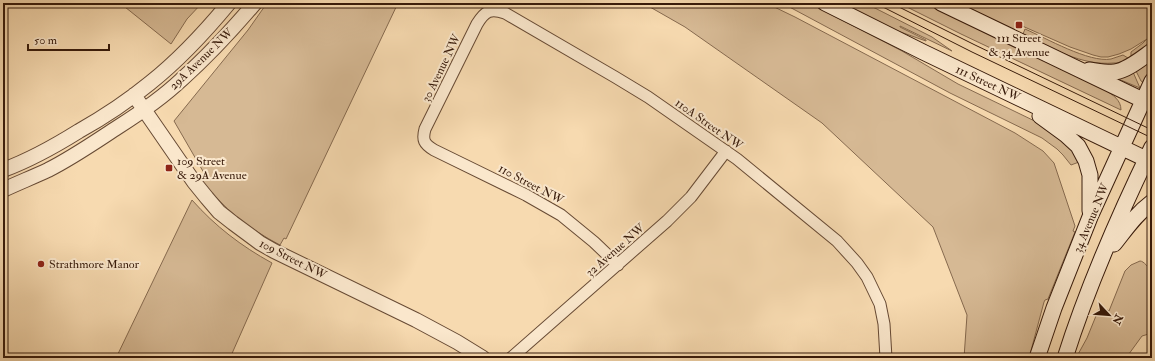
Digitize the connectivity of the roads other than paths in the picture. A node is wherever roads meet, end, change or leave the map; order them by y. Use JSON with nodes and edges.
{"nodes":[{"id":1,"x":229,"y":3,"type":"edge"},
{"id":2,"x":255,"y":3,"type":"edge"},
{"id":3,"x":825,"y":3,"type":"edge"},
{"id":4,"x":941,"y":3,"type":"edge"},
{"id":5,"x":487,"y":11,"type":"joint"},
{"id":6,"x":1152,"y":51,"type":"edge"},
{"id":7,"x":1080,"y":69,"type":"junction"},
{"id":8,"x":1152,"y":81,"type":"edge"},
{"id":9,"x":994,"y":86,"type":"junction"},
{"id":10,"x":134,"y":95,"type":"junction"},
{"id":11,"x":1147,"y":102,"type":"edge"},
{"id":12,"x":143,"y":110,"type":"junction"},
{"id":13,"x":424,"y":139,"type":"joint"},
{"id":14,"x":1122,"y":148,"type":"junction"},
{"id":15,"x":726,"y":151,"type":"junction"},
{"id":16,"x":1150,"y":156,"type":"edge"},
{"id":17,"x":3,"y":170,"type":"edge"},
{"id":18,"x":3,"y":190,"type":"edge"},
{"id":19,"x":1152,"y":202,"type":"edge"},
{"id":20,"x":1090,"y":217,"type":"junction"},
{"id":21,"x":1100,"y":262,"type":"junction"},
{"id":22,"x":618,"y":265,"type":"junction"},
{"id":23,"x":483,"y":358,"type":"edge"},
{"id":24,"x":511,"y":358,"type":"edge"},
{"id":25,"x":886,"y":358,"type":"edge"},
{"id":26,"x":1037,"y":358,"type":"edge"},
{"id":27,"x":1065,"y":358,"type":"edge"}],
"edges":[{"from":1,"to":10,"type":"street","name":"29A Avenue NW"},
{"from":2,"to":12,"type":"street","name":"29A Avenue NW"},
{"from":3,"to":9,"type":"main road","name":"111 Street NW"},
{"from":4,"to":7,"type":"main road"},
{"from":5,"to":13,"type":"street","name":"30 Avenue NW"},
{"from":5,"to":15,"type":"street","name":"110A Street NW"},
{"from":6,"to":7,"type":"main road"},
{"from":7,"to":11,"type":"main road"},
{"from":8,"to":11,"type":"main road","name":"34 Avenue NW"},
{"from":9,"to":14,"type":"main road","name":"111 Street NW"},
{"from":9,"to":20,"type":"main road"},
{"from":10,"to":12,"type":"street","name":"109 Street NW"},
{"from":10,"to":17,"type":"street"},
{"from":11,"to":14,"type":"main road","name":"34 Avenue NW"},
{"from":12,"to":18,"type":"street"},
{"from":12,"to":23,"type":"street","name":"109 Street NW"},
{"from":13,"to":22,"type":"street","name":"110 Street NW"},
{"from":14,"to":16,"type":"main road","name":"111 Street NW"},
{"from":14,"to":20,"type":"main road","name":"34 Avenue NW"},
{"from":15,"to":22,"type":"street","name":"32 Avenue NW"},
{"from":15,"to":25,"type":"street","name":"110A Street NW"},
{"from":16,"to":21,"type":"main road"},
{"from":19,"to":21,"type":"main road"},
{"from":20,"to":26,"type":"main road","name":"34 Avenue NW"},
{"from":21,"to":27,"type":"main road"},
{"from":22,"to":24,"type":"street","name":"32 Avenue NW"}]}
